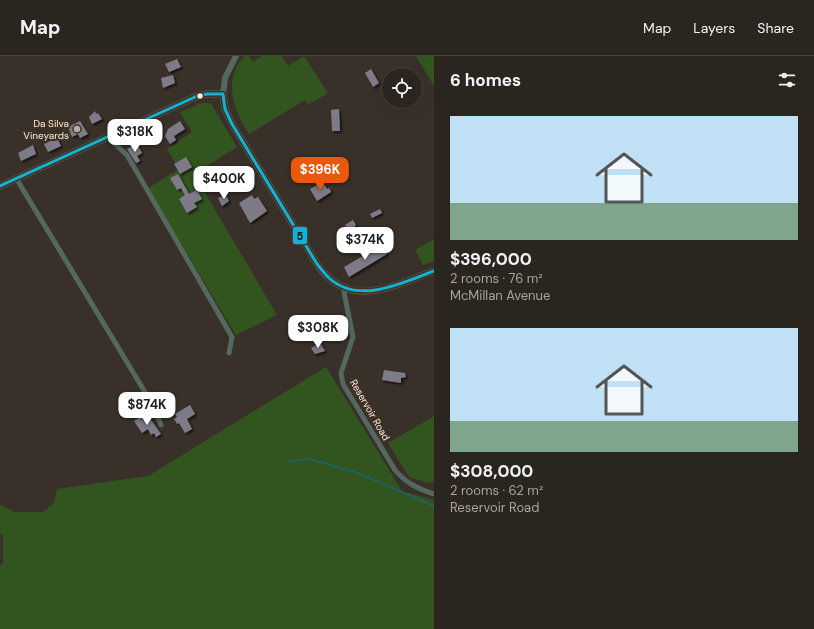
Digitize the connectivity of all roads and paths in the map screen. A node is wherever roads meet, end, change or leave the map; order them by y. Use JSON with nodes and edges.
{"nodes":[{"id":1,"x":236,"y":56,"type":"edge"},
{"id":2,"x":223,"y":94,"type":"junction"},
{"id":3,"x":108,"y":137,"type":"junction"},
{"id":4,"x":16,"y":178,"type":"junction"},
{"id":5,"x":0,"y":186,"type":"edge"},
{"id":6,"x":434,"y":271,"type":"edge"},
{"id":7,"x":343,"y":287,"type":"junction"},
{"id":8,"x":230,"y":353,"type":"dead end"},
{"id":9,"x":160,"y":424,"type":"dead end"},
{"id":10,"x":434,"y":494,"type":"edge"}],
"edges":[{"from":1,"to":2,"type":"street"},
{"from":2,"to":3,"type":"main road"},
{"from":2,"to":7,"type":"main road"},
{"from":3,"to":4,"type":"main road"},
{"from":3,"to":8,"type":"street"},
{"from":4,"to":5,"type":"main road"},
{"from":4,"to":9,"type":"street"},
{"from":6,"to":7,"type":"main road"},
{"from":7,"to":10,"type":"street","name":"Reservoir Road"}]}
